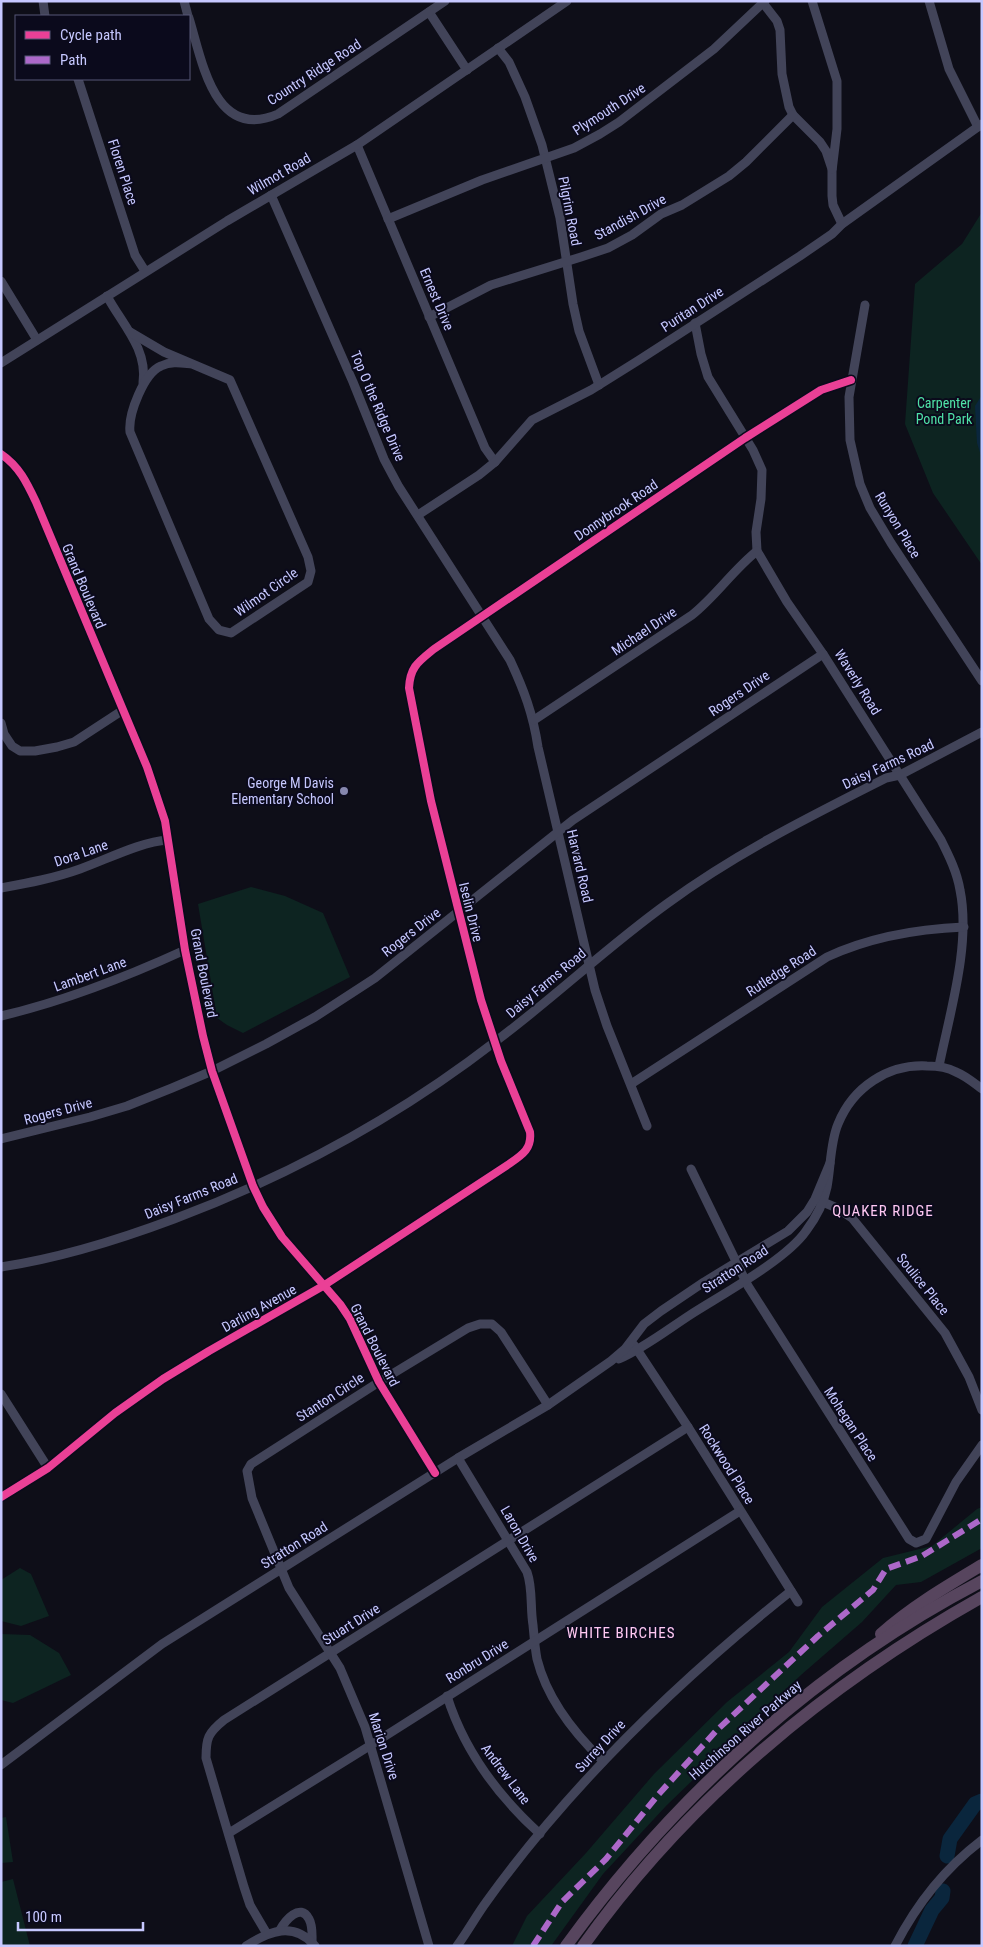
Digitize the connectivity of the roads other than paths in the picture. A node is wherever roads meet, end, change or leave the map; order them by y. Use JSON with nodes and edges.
{"nodes":[{"id":1,"x":43,"y":1,"type":"edge"},
{"id":2,"x":184,"y":1,"type":"edge"},
{"id":3,"x":445,"y":1,"type":"edge"},
{"id":4,"x":567,"y":1,"type":"edge"},
{"id":5,"x":812,"y":1,"type":"edge"},
{"id":6,"x":929,"y":1,"type":"edge"},
{"id":7,"x":764,"y":2,"type":"edge"},
{"id":8,"x":429,"y":12,"type":"junction"},
{"id":9,"x":45,"y":15,"type":"edge"},
{"id":10,"x":188,"y":15,"type":"edge"},
{"id":11,"x":190,"y":20,"type":"edge"},
{"id":12,"x":498,"y":48,"type":"junction"},
{"id":13,"x":467,"y":70,"type":"junction"},
{"id":14,"x":78,"y":80,"type":"edge"},
{"id":15,"x":793,"y":115,"type":"junction"},
{"id":16,"x":980,"y":125,"type":"edge"},
{"id":17,"x":357,"y":145,"type":"junction"},
{"id":18,"x":546,"y":159,"type":"junction"},
{"id":19,"x":832,"y":171,"type":"junction"},
{"id":20,"x":271,"y":195,"type":"junction"},
{"id":21,"x":388,"y":219,"type":"junction"},
{"id":22,"x":842,"y":224,"type":"junction"},
{"id":23,"x":566,"y":262,"type":"junction"},
{"id":24,"x":145,"y":272,"type":"junction"},
{"id":25,"x":1,"y":281,"type":"edge"},
{"id":26,"x":107,"y":296,"type":"junction"},
{"id":27,"x":865,"y":305,"type":"dead end"},
{"id":28,"x":429,"y":316,"type":"junction"},
{"id":29,"x":695,"y":323,"type":"junction"},
{"id":30,"x":130,"y":332,"type":"junction"},
{"id":31,"x":37,"y":340,"type":"junction"},
{"id":32,"x":1,"y":363,"type":"edge"},
{"id":33,"x":192,"y":364,"type":"junction"},
{"id":34,"x":851,"y":380,"type":"junction"},
{"id":35,"x":599,"y":385,"type":"junction"},
{"id":36,"x":142,"y":387,"type":"junction"},
{"id":37,"x":745,"y":438,"type":"junction"},
{"id":38,"x":1,"y":454,"type":"edge"},
{"id":39,"x":495,"y":462,"type":"junction"},
{"id":40,"x":418,"y":515,"type":"junction"},
{"id":41,"x":757,"y":551,"type":"junction"},
{"id":42,"x":482,"y":616,"type":"junction"},
{"id":43,"x":824,"y":654,"type":"junction"},
{"id":44,"x":409,"y":680,"type":"joint"},
{"id":45,"x":982,"y":681,"type":"edge"},
{"id":46,"x":123,"y":710,"type":"junction"},
{"id":47,"x":534,"y":720,"type":"junction"},
{"id":48,"x":1,"y":723,"type":"edge"},
{"id":49,"x":982,"y":732,"type":"edge"},
{"id":50,"x":900,"y":775,"type":"junction"},
{"id":51,"x":558,"y":833,"type":"junction"},
{"id":52,"x":168,"y":840,"type":"junction"},
{"id":53,"x":1,"y":888,"type":"edge"},
{"id":54,"x":459,"y":912,"type":"junction"},
{"id":55,"x":964,"y":928,"type":"junction"},
{"id":56,"x":185,"y":950,"type":"junction"},
{"id":57,"x":589,"y":965,"type":"junction"},
{"id":58,"x":1,"y":1016,"type":"edge"},
{"id":59,"x":495,"y":1042,"type":"junction"},
{"id":60,"x":939,"y":1066,"type":"junction"},
{"id":61,"x":212,"y":1071,"type":"junction"},
{"id":62,"x":631,"y":1084,"type":"junction"},
{"id":63,"x":982,"y":1089,"type":"edge"},
{"id":64,"x":647,"y":1126,"type":"dead end"},
{"id":65,"x":1,"y":1139,"type":"edge"},
{"id":66,"x":530,"y":1144,"type":"joint"},
{"id":67,"x":691,"y":1169,"type":"dead end"},
{"id":68,"x":253,"y":1186,"type":"junction"},
{"id":69,"x":819,"y":1200,"type":"junction"},
{"id":70,"x":736,"y":1262,"type":"junction"},
{"id":71,"x":1,"y":1266,"type":"edge"},
{"id":72,"x":745,"y":1280,"type":"junction"},
{"id":73,"x":323,"y":1286,"type":"junction"},
{"id":74,"x":631,"y":1341,"type":"junction"},
{"id":75,"x":636,"y":1349,"type":"junction"},
{"id":76,"x":611,"y":1361,"type":"junction"},
{"id":77,"x":378,"y":1382,"type":"junction"},
{"id":78,"x":1,"y":1394,"type":"edge"},
{"id":79,"x":548,"y":1405,"type":"junction"},
{"id":80,"x":982,"y":1410,"type":"edge"},
{"id":81,"x":688,"y":1427,"type":"junction"},
{"id":82,"x":982,"y":1445,"type":"edge"},
{"id":83,"x":458,"y":1458,"type":"junction"},
{"id":84,"x":48,"y":1468,"type":"junction"},
{"id":85,"x":435,"y":1473,"type":"junction"},
{"id":86,"x":1,"y":1497,"type":"edge"},
{"id":87,"x":740,"y":1511,"type":"junction"},
{"id":88,"x":509,"y":1540,"type":"junction"},
{"id":89,"x":982,"y":1565,"type":"edge"},
{"id":90,"x":280,"y":1570,"type":"junction"},
{"id":91,"x":982,"y":1581,"type":"edge"},
{"id":92,"x":791,"y":1591,"type":"junction"},
{"id":93,"x":982,"y":1597,"type":"edge"},
{"id":94,"x":798,"y":1602,"type":"dead end"},
{"id":95,"x":535,"y":1641,"type":"junction"},
{"id":96,"x":331,"y":1653,"type":"junction"},
{"id":97,"x":853,"y":1660,"type":"junction"},
{"id":98,"x":447,"y":1696,"type":"junction"},
{"id":99,"x":371,"y":1745,"type":"junction"},
{"id":100,"x":603,"y":1761,"type":"junction"},
{"id":101,"x":1,"y":1765,"type":"edge"},
{"id":102,"x":229,"y":1833,"type":"junction"},
{"id":103,"x":540,"y":1834,"type":"junction"},
{"id":104,"x":982,"y":1840,"type":"edge"},
{"id":105,"x":280,"y":1930,"type":"junction"},
{"id":106,"x":267,"y":1934,"type":"junction"},
{"id":107,"x":314,"y":1944,"type":"edge"},
{"id":108,"x":246,"y":1946,"type":"edge"},
{"id":109,"x":429,"y":1946,"type":"edge"},
{"id":110,"x":457,"y":1946,"type":"edge"},
{"id":111,"x":566,"y":1946,"type":"edge"},
{"id":112,"x":583,"y":1946,"type":"edge"},
{"id":113,"x":895,"y":1946,"type":"edge"}],
"edges":[{"from":1,"to":9,"type":"street"},
{"from":2,"to":10,"type":"street","name":"Country Ridge Road"},
{"from":3,"to":8,"type":"street","name":"Country Ridge Road"},
{"from":4,"to":12,"type":"street","name":"Wilmot Road"},
{"from":5,"to":19,"type":"street"},
{"from":6,"to":16,"type":"street"},
{"from":7,"to":15,"type":"street"},
{"from":7,"to":18,"type":"street","name":"Plymouth Drive"},
{"from":8,"to":11,"type":"street","name":"Country Ridge Road"},
{"from":8,"to":13,"type":"street"},
{"from":12,"to":13,"type":"street","name":"Wilmot Road"},
{"from":12,"to":18,"type":"street","name":"Pilgrim Road"},
{"from":13,"to":17,"type":"street","name":"Wilmot Road"},
{"from":14,"to":24,"type":"street","name":"Floren Place"},
{"from":15,"to":19,"type":"street"},
{"from":15,"to":23,"type":"street","name":"Standish Drive"},
{"from":16,"to":22,"type":"street","name":"Puritan Drive"},
{"from":17,"to":20,"type":"street","name":"Wilmot Road"},
{"from":17,"to":21,"type":"street","name":"Ernest Drive"},
{"from":18,"to":21,"type":"street","name":"Plymouth Drive"},
{"from":18,"to":23,"type":"street","name":"Pilgrim Road"},
{"from":19,"to":22,"type":"street"},
{"from":20,"to":24,"type":"street","name":"Wilmot Road"},
{"from":20,"to":40,"type":"street","name":"Top O the Ridge Drive"},
{"from":21,"to":28,"type":"street","name":"Ernest Drive"},
{"from":22,"to":29,"type":"street","name":"Puritan Drive"},
{"from":23,"to":28,"type":"street","name":"Standish Drive"},
{"from":23,"to":35,"type":"street","name":"Pilgrim Road"},
{"from":24,"to":26,"type":"street","name":"Wilmot Road"},
{"from":25,"to":31,"type":"street"},
{"from":26,"to":30,"type":"street","name":"Wilmot Circle"},
{"from":26,"to":31,"type":"street","name":"Wilmot Road"},
{"from":27,"to":34,"type":"street","name":"Runyon Place"},
{"from":28,"to":39,"type":"street","name":"Ernest Drive"},
{"from":29,"to":35,"type":"street","name":"Puritan Drive"},
{"from":29,"to":37,"type":"street"},
{"from":30,"to":33,"type":"street","name":"Wilmot Circle"},
{"from":30,"to":36,"type":"street","name":"Wilmot Circle"},
{"from":31,"to":32,"type":"street","name":"Wilmot Road"},
{"from":33,"to":36,"type":"street","name":"Wilmot Circle"},
{"from":33,"to":36,"type":"street","name":"Wilmot Circle"},
{"from":34,"to":37,"type":"street","name":"Donnybrook Road"},
{"from":34,"to":45,"type":"street","name":"Runyon Place"},
{"from":35,"to":39,"type":"street","name":"Puritan Drive"},
{"from":37,"to":41,"type":"street"},
{"from":37,"to":42,"type":"street","name":"Donnybrook Road"},
{"from":38,"to":46,"type":"street","name":"Grand Boulevard"},
{"from":39,"to":40,"type":"street","name":"Puritan Drive"},
{"from":40,"to":42,"type":"street","name":"Top O the Ridge Drive"},
{"from":41,"to":43,"type":"street","name":"Waverly Road"},
{"from":41,"to":47,"type":"street","name":"Michael Drive"},
{"from":42,"to":44,"type":"street","name":"Donnybrook Road"},
{"from":42,"to":47,"type":"street","name":"Harvard Road"},
{"from":43,"to":50,"type":"street","name":"Waverly Road"},
{"from":43,"to":51,"type":"street","name":"Rogers Drive"},
{"from":44,"to":54,"type":"street","name":"Iselin Drive"},
{"from":46,"to":48,"type":"street"},
{"from":46,"to":52,"type":"street","name":"Grand Boulevard"},
{"from":47,"to":51,"type":"street","name":"Harvard Road"},
{"from":49,"to":50,"type":"street","name":"Daisy Farms Road"},
{"from":50,"to":55,"type":"street","name":"Waverly Road"},
{"from":50,"to":57,"type":"street","name":"Daisy Farms Road"},
{"from":51,"to":54,"type":"street","name":"Rogers Drive"},
{"from":51,"to":57,"type":"street","name":"Harvard Road"},
{"from":52,"to":53,"type":"street","name":"Dora Lane"},
{"from":52,"to":56,"type":"street","name":"Grand Boulevard"},
{"from":54,"to":59,"type":"street","name":"Iselin Drive"},
{"from":54,"to":61,"type":"street","name":"Rogers Drive"},
{"from":55,"to":60,"type":"street","name":"Waverly Road"},
{"from":55,"to":62,"type":"street","name":"Rutledge Road"},
{"from":56,"to":58,"type":"street","name":"Lambert Lane"},
{"from":56,"to":61,"type":"street","name":"Grand Boulevard"},
{"from":57,"to":59,"type":"street","name":"Daisy Farms Road"},
{"from":57,"to":62,"type":"street","name":"Harvard Road"},
{"from":59,"to":66,"type":"street","name":"Iselin Drive"},
{"from":59,"to":68,"type":"street","name":"Daisy Farms Road"},
{"from":60,"to":63,"type":"street","name":"Stratton Road"},
{"from":60,"to":69,"type":"street","name":"Stratton Road"},
{"from":61,"to":65,"type":"street","name":"Rogers Drive"},
{"from":61,"to":68,"type":"street","name":"Grand Boulevard"},
{"from":62,"to":64,"type":"street","name":"Harvard Road"},
{"from":66,"to":73,"type":"street","name":"Darling Avenue"},
{"from":67,"to":70,"type":"street"},
{"from":68,"to":71,"type":"street","name":"Daisy Farms Road"},
{"from":68,"to":73,"type":"street","name":"Grand Boulevard"},
{"from":69,"to":70,"type":"street","name":"Stratton Road"},
{"from":69,"to":72,"type":"street","name":"Stratton Road"},
{"from":69,"to":80,"type":"street","name":"Soulice Place"},
{"from":70,"to":72,"type":"street"},
{"from":70,"to":74,"type":"street","name":"Stratton Road"},
{"from":72,"to":75,"type":"street","name":"Stratton Road"},
{"from":72,"to":82,"type":"street","name":"Mohegan Place"},
{"from":73,"to":77,"type":"street","name":"Grand Boulevard"},
{"from":73,"to":84,"type":"street","name":"Darling Avenue"},
{"from":74,"to":75,"type":"street","name":"Rockwood Place"},
{"from":74,"to":76,"type":"street","name":"Stratton Road"},
{"from":75,"to":76,"type":"street","name":"Stratton Road"},
{"from":75,"to":81,"type":"street","name":"Rockwood Place"},
{"from":76,"to":79,"type":"street","name":"Stratton Road"},
{"from":77,"to":79,"type":"street","name":"Stanton Circle"},
{"from":77,"to":85,"type":"street","name":"Grand Boulevard"},
{"from":77,"to":90,"type":"street","name":"Stanton Circle"},
{"from":78,"to":84,"type":"street"},
{"from":79,"to":83,"type":"street","name":"Stratton Road"},
{"from":81,"to":87,"type":"street","name":"Rockwood Place"},
{"from":81,"to":88,"type":"street","name":"Stuart Drive"},
{"from":83,"to":85,"type":"street","name":"Stratton Road"},
{"from":83,"to":88,"type":"street","name":"Laron Drive"},
{"from":84,"to":86,"type":"street","name":"Darling Avenue"},
{"from":85,"to":90,"type":"street","name":"Stratton Road"},
{"from":87,"to":92,"type":"street","name":"Rockwood Place"},
{"from":87,"to":95,"type":"street","name":"Ronbru Drive"},
{"from":88,"to":95,"type":"street","name":"Laron Drive"},
{"from":88,"to":96,"type":"street","name":"Stuart Drive"},
{"from":89,"to":97,"type":"highway"},
{"from":90,"to":96,"type":"street","name":"Marion Drive"},
{"from":90,"to":101,"type":"street","name":"Stratton Road"},
{"from":91,"to":97,"type":"highway","name":"Hutchinson River Parkway"},
{"from":92,"to":94,"type":"street","name":"Rockwood Place"},
{"from":92,"to":100,"type":"street","name":"Surrey Drive"},
{"from":93,"to":112,"type":"highway","name":"Hutchinson River Parkway"},
{"from":95,"to":98,"type":"street","name":"Ronbru Drive"},
{"from":95,"to":100,"type":"street","name":"Laron Drive"},
{"from":96,"to":99,"type":"street","name":"Marion Drive"},
{"from":96,"to":102,"type":"street","name":"Stuart Drive"},
{"from":97,"to":111,"type":"highway","name":"Hutchinson River Parkway"},
{"from":98,"to":99,"type":"street","name":"Ronbru Drive"},
{"from":98,"to":103,"type":"street","name":"Andrew Lane"},
{"from":99,"to":102,"type":"street","name":"Ronbru Drive"},
{"from":99,"to":109,"type":"street","name":"Marion Drive"},
{"from":100,"to":103,"type":"street","name":"Surrey Drive"},
{"from":102,"to":106,"type":"street","name":"Stuart Drive"},
{"from":103,"to":110,"type":"street","name":"Surrey Drive"},
{"from":104,"to":113,"type":"street"},
{"from":105,"to":106,"type":"street"},
{"from":105,"to":107,"type":"street"},
{"from":105,"to":107,"type":"street"},
{"from":106,"to":108,"type":"street"}]}
